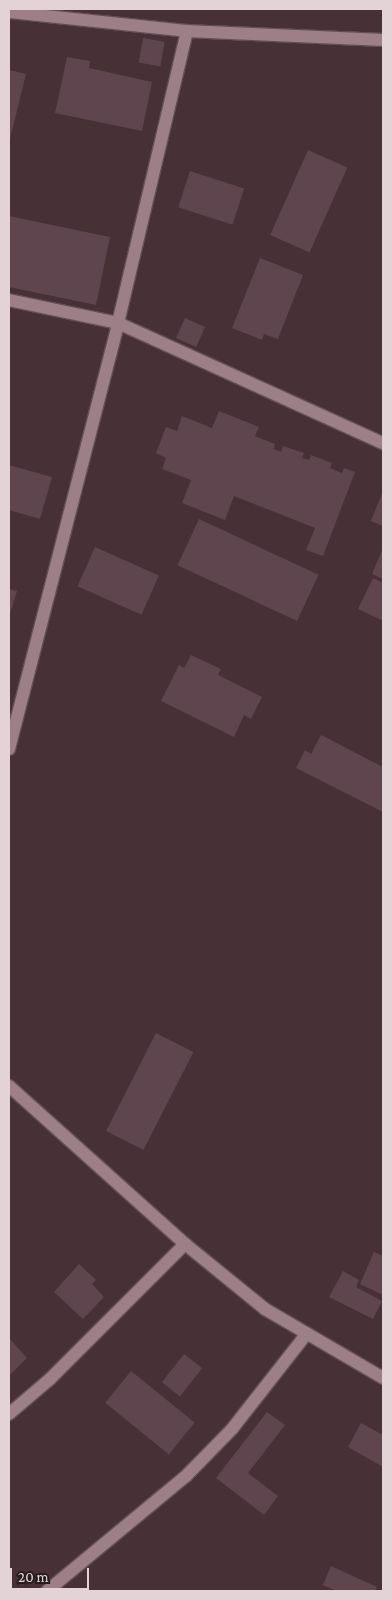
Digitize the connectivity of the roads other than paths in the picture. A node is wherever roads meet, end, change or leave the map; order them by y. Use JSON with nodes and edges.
{"nodes":[{"id":1,"x":9,"y":12,"type":"edge"},
{"id":2,"x":187,"y":31,"type":"junction"},
{"id":3,"x":383,"y":40,"type":"edge"},
{"id":4,"x":9,"y":300,"type":"edge"},
{"id":5,"x":118,"y":324,"type":"junction"},
{"id":6,"x":383,"y":443,"type":"edge"},
{"id":7,"x":9,"y":749,"type":"edge"},
{"id":8,"x":9,"y":1086,"type":"edge"},
{"id":9,"x":185,"y":1244,"type":"junction"},
{"id":10,"x":305,"y":1336,"type":"junction"},
{"id":11,"x":383,"y":1378,"type":"edge"},
{"id":12,"x":9,"y":1414,"type":"edge"},
{"id":13,"x":47,"y":1591,"type":"edge"}],
"edges":[{"from":1,"to":2,"type":"street"},
{"from":2,"to":3,"type":"street"},
{"from":2,"to":5,"type":"street"},
{"from":4,"to":5,"type":"street"},
{"from":5,"to":6,"type":"street"},
{"from":5,"to":7,"type":"street"},
{"from":8,"to":9,"type":"street"},
{"from":9,"to":10,"type":"street"},
{"from":9,"to":12,"type":"street"},
{"from":10,"to":11,"type":"street"},
{"from":10,"to":13,"type":"street"}]}
